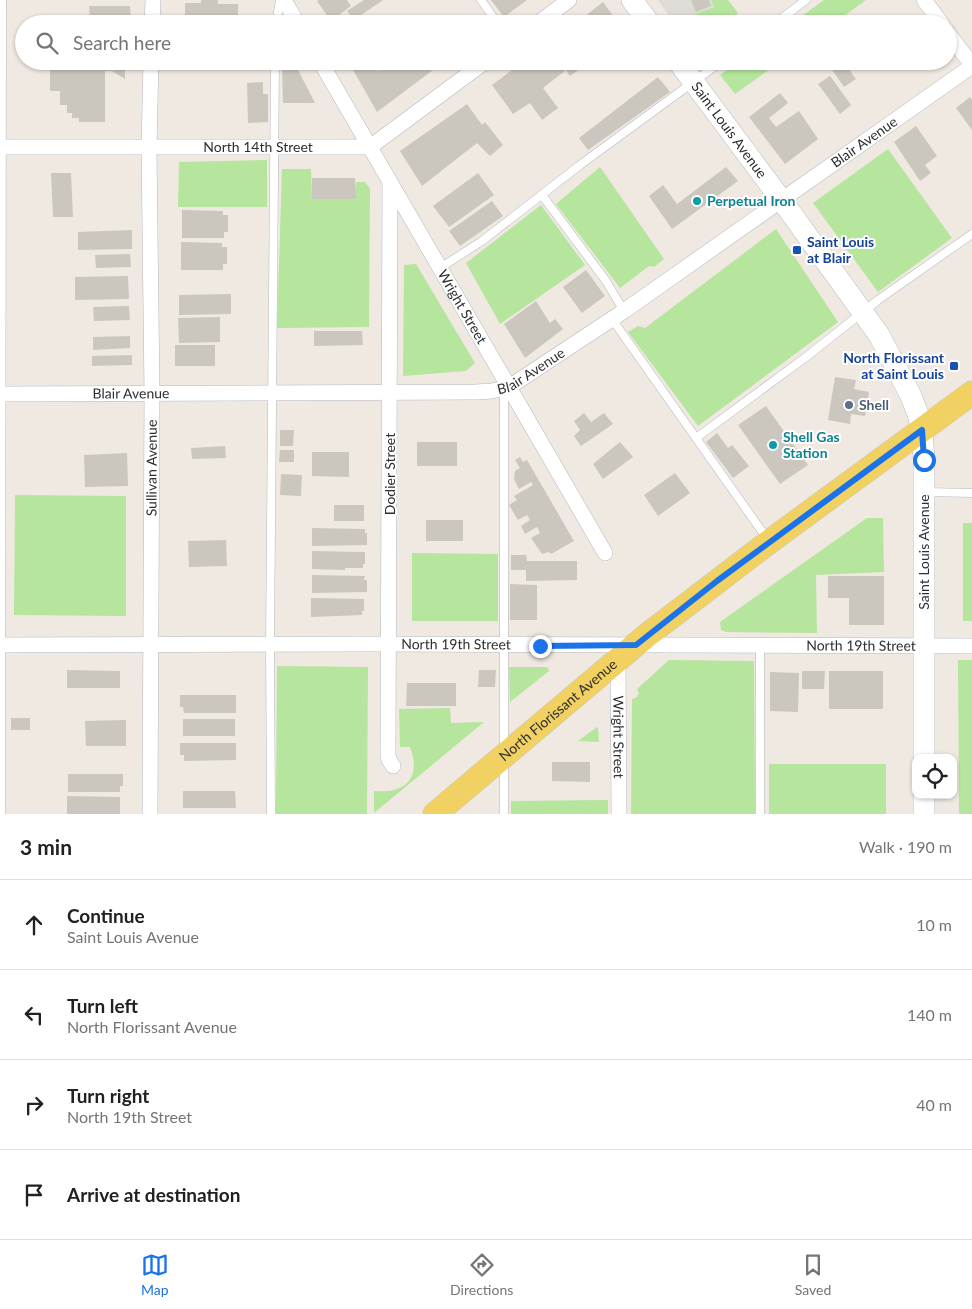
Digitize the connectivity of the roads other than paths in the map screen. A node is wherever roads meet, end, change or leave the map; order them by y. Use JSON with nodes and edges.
{"nodes":[{"id":1,"x":2,"y":0,"type":"edge"},
{"id":2,"x":152,"y":0,"type":"edge"},
{"id":3,"x":280,"y":0,"type":"edge"},
{"id":4,"x":284,"y":0,"type":"edge"},
{"id":5,"x":480,"y":0,"type":"edge"},
{"id":6,"x":569,"y":0,"type":"edge"},
{"id":7,"x":632,"y":0,"type":"edge"},
{"id":8,"x":806,"y":0,"type":"edge"},
{"id":9,"x":924,"y":0,"type":"edge"},
{"id":10,"x":152,"y":15,"type":"edge"},
{"id":11,"x":278,"y":15,"type":"edge"},
{"id":12,"x":293,"y":15,"type":"edge"},
{"id":13,"x":491,"y":15,"type":"edge"},
{"id":14,"x":549,"y":15,"type":"edge"},
{"id":15,"x":643,"y":15,"type":"edge"},
{"id":16,"x":786,"y":15,"type":"edge"},
{"id":17,"x":935,"y":15,"type":"edge"},
{"id":18,"x":957,"y":45,"type":"edge"},
{"id":19,"x":972,"y":65,"type":"edge"},
{"id":20,"x":151,"y":70,"type":"edge"},
{"id":21,"x":275,"y":70,"type":"edge"},
{"id":22,"x":325,"y":70,"type":"edge"},
{"id":23,"x":474,"y":70,"type":"edge"},
{"id":24,"x":684,"y":70,"type":"edge"},
{"id":25,"x":710,"y":70,"type":"edge"},
{"id":26,"x":693,"y":82,"type":"junction"},
{"id":27,"x":274,"y":146,"type":"junction"},
{"id":28,"x":0,"y":147,"type":"edge"},
{"id":29,"x":149,"y":147,"type":"junction"},
{"id":30,"x":370,"y":147,"type":"junction"},
{"id":31,"x":390,"y":182,"type":"junction"},
{"id":32,"x":542,"y":195,"type":"junction"},
{"id":33,"x":780,"y":200,"type":"junction"},
{"id":34,"x":972,"y":234,"type":"edge"},
{"id":35,"x":440,"y":268,"type":"junction"},
{"id":36,"x":862,"y":312,"type":"junction"},
{"id":37,"x":618,"y":315,"type":"junction"},
{"id":38,"x":507,"y":388,"type":"junction"},
{"id":39,"x":152,"y":393,"type":"junction"},
{"id":40,"x":272,"y":393,"type":"junction"},
{"id":41,"x":390,"y":393,"type":"junction"},
{"id":42,"x":972,"y":393,"type":"edge"},
{"id":43,"x":1,"y":394,"type":"edge"},
{"id":44,"x":922,"y":430,"type":"junction"},
{"id":45,"x":696,"y":438,"type":"junction"},
{"id":46,"x":924,"y":492,"type":"junction"},
{"id":47,"x":972,"y":494,"type":"edge"},
{"id":48,"x":769,"y":542,"type":"junction"},
{"id":49,"x":606,"y":553,"type":"dead end"},
{"id":50,"x":270,"y":644,"type":"junction"},
{"id":51,"x":388,"y":644,"type":"junction"},
{"id":52,"x":1,"y":645,"type":"edge"},
{"id":53,"x":151,"y":645,"type":"junction"},
{"id":54,"x":636,"y":645,"type":"junction"},
{"id":55,"x":505,"y":646,"type":"junction"},
{"id":56,"x":760,"y":646,"type":"junction"},
{"id":57,"x":924,"y":646,"type":"junction"},
{"id":58,"x":972,"y":646,"type":"edge"},
{"id":59,"x":618,"y":661,"type":"junction"},
{"id":60,"x":924,"y":754,"type":"edge"},
{"id":61,"x":504,"y":756,"type":"junction"},
{"id":62,"x":393,"y":766,"type":"dead end"},
{"id":63,"x":924,"y":799,"type":"edge"},
{"id":64,"x":1,"y":814,"type":"edge"},
{"id":65,"x":150,"y":814,"type":"edge"},
{"id":66,"x":271,"y":814,"type":"edge"},
{"id":67,"x":435,"y":814,"type":"edge"},
{"id":68,"x":504,"y":814,"type":"edge"},
{"id":69,"x":619,"y":814,"type":"edge"},
{"id":70,"x":760,"y":814,"type":"edge"},
{"id":71,"x":924,"y":814,"type":"edge"}],
"edges":[{"from":1,"to":28,"type":"lane"},
{"from":2,"to":10,"type":"street"},
{"from":3,"to":11,"type":"lane"},
{"from":4,"to":12,"type":"street"},
{"from":5,"to":13,"type":"lane"},
{"from":6,"to":14,"type":"street"},
{"from":7,"to":15,"type":"street"},
{"from":8,"to":16,"type":"lane"},
{"from":9,"to":17,"type":"street"},
{"from":18,"to":19,"type":"street"},
{"from":19,"to":33,"type":"street","name":"Blair Avenue"},
{"from":20,"to":29,"type":"street","name":"Sullivan Avenue"},
{"from":21,"to":27,"type":"lane"},
{"from":22,"to":30,"type":"street","name":"Wright Street"},
{"from":23,"to":30,"type":"street"},
{"from":24,"to":26,"type":"street","name":"Saint Louis Avenue"},
{"from":25,"to":26,"type":"lane"},
{"from":26,"to":32,"type":"lane"},
{"from":26,"to":33,"type":"street","name":"Saint Louis Avenue"},
{"from":27,"to":29,"type":"street","name":"North 14th Street"},
{"from":27,"to":30,"type":"street","name":"North 14th Street"},
{"from":27,"to":40,"type":"lane"},
{"from":28,"to":29,"type":"street","name":"North 14th Street"},
{"from":28,"to":43,"type":"lane"},
{"from":29,"to":39,"type":"street","name":"Sullivan Avenue"},
{"from":30,"to":31,"type":"street","name":"Wright Street"},
{"from":31,"to":35,"type":"street","name":"Wright Street"},
{"from":31,"to":41,"type":"street","name":"Dodier Street"},
{"from":32,"to":35,"type":"lane"},
{"from":32,"to":37,"type":"lane"},
{"from":33,"to":36,"type":"street","name":"Saint Louis Avenue"},
{"from":33,"to":37,"type":"street","name":"Blair Avenue"},
{"from":34,"to":36,"type":"lane"},
{"from":35,"to":38,"type":"street","name":"Wright Street"},
{"from":36,"to":44,"type":"street","name":"Saint Louis Avenue"},
{"from":36,"to":45,"type":"lane"},
{"from":37,"to":38,"type":"street","name":"Blair Avenue"},
{"from":37,"to":45,"type":"lane"},
{"from":38,"to":41,"type":"street","name":"Blair Avenue"},
{"from":38,"to":49,"type":"street","name":"Wright Street"},
{"from":38,"to":55,"type":"lane"},
{"from":39,"to":40,"type":"street","name":"Blair Avenue"},
{"from":39,"to":43,"type":"street","name":"Blair Avenue"},
{"from":39,"to":53,"type":"street","name":"Sullivan Avenue"},
{"from":40,"to":41,"type":"street","name":"Blair Avenue"},
{"from":40,"to":50,"type":"lane"},
{"from":41,"to":51,"type":"street","name":"Dodier Street"},
{"from":42,"to":44,"type":"main road","name":"North Florissant Avenue"},
{"from":43,"to":52,"type":"lane"},
{"from":44,"to":46,"type":"street","name":"Saint Louis Avenue"},
{"from":44,"to":48,"type":"main road","name":"North Florissant Avenue"},
{"from":45,"to":48,"type":"lane"},
{"from":46,"to":47,"type":"lane"},
{"from":46,"to":57,"type":"street","name":"Saint Louis Avenue"},
{"from":48,"to":54,"type":"main road","name":"North Florissant Avenue"},
{"from":50,"to":51,"type":"street","name":"North 19th Street"},
{"from":50,"to":53,"type":"street","name":"North 19th Street"},
{"from":50,"to":66,"type":"lane"},
{"from":51,"to":55,"type":"street","name":"North 19th Street"},
{"from":51,"to":62,"type":"street","name":"Dodier Street"},
{"from":52,"to":53,"type":"street","name":"North 19th Street"},
{"from":52,"to":64,"type":"lane"},
{"from":53,"to":65,"type":"street","name":"Sullivan Avenue"},
{"from":54,"to":55,"type":"street","name":"North 19th Street"},
{"from":54,"to":56,"type":"street","name":"North 19th Street"},
{"from":54,"to":59,"type":"main road","name":"North Florissant Avenue"},
{"from":55,"to":61,"type":"lane"},
{"from":56,"to":57,"type":"street","name":"North 19th Street"},
{"from":56,"to":70,"type":"lane"},
{"from":57,"to":58,"type":"street","name":"North 19th Street"},
{"from":57,"to":60,"type":"street","name":"Saint Louis Avenue"},
{"from":59,"to":61,"type":"main road","name":"North Florissant Avenue"},
{"from":59,"to":69,"type":"street","name":"Wright Street"},
{"from":61,"to":67,"type":"main road","name":"North Florissant Avenue"},
{"from":61,"to":68,"type":"lane"},
{"from":63,"to":71,"type":"street"}]}
